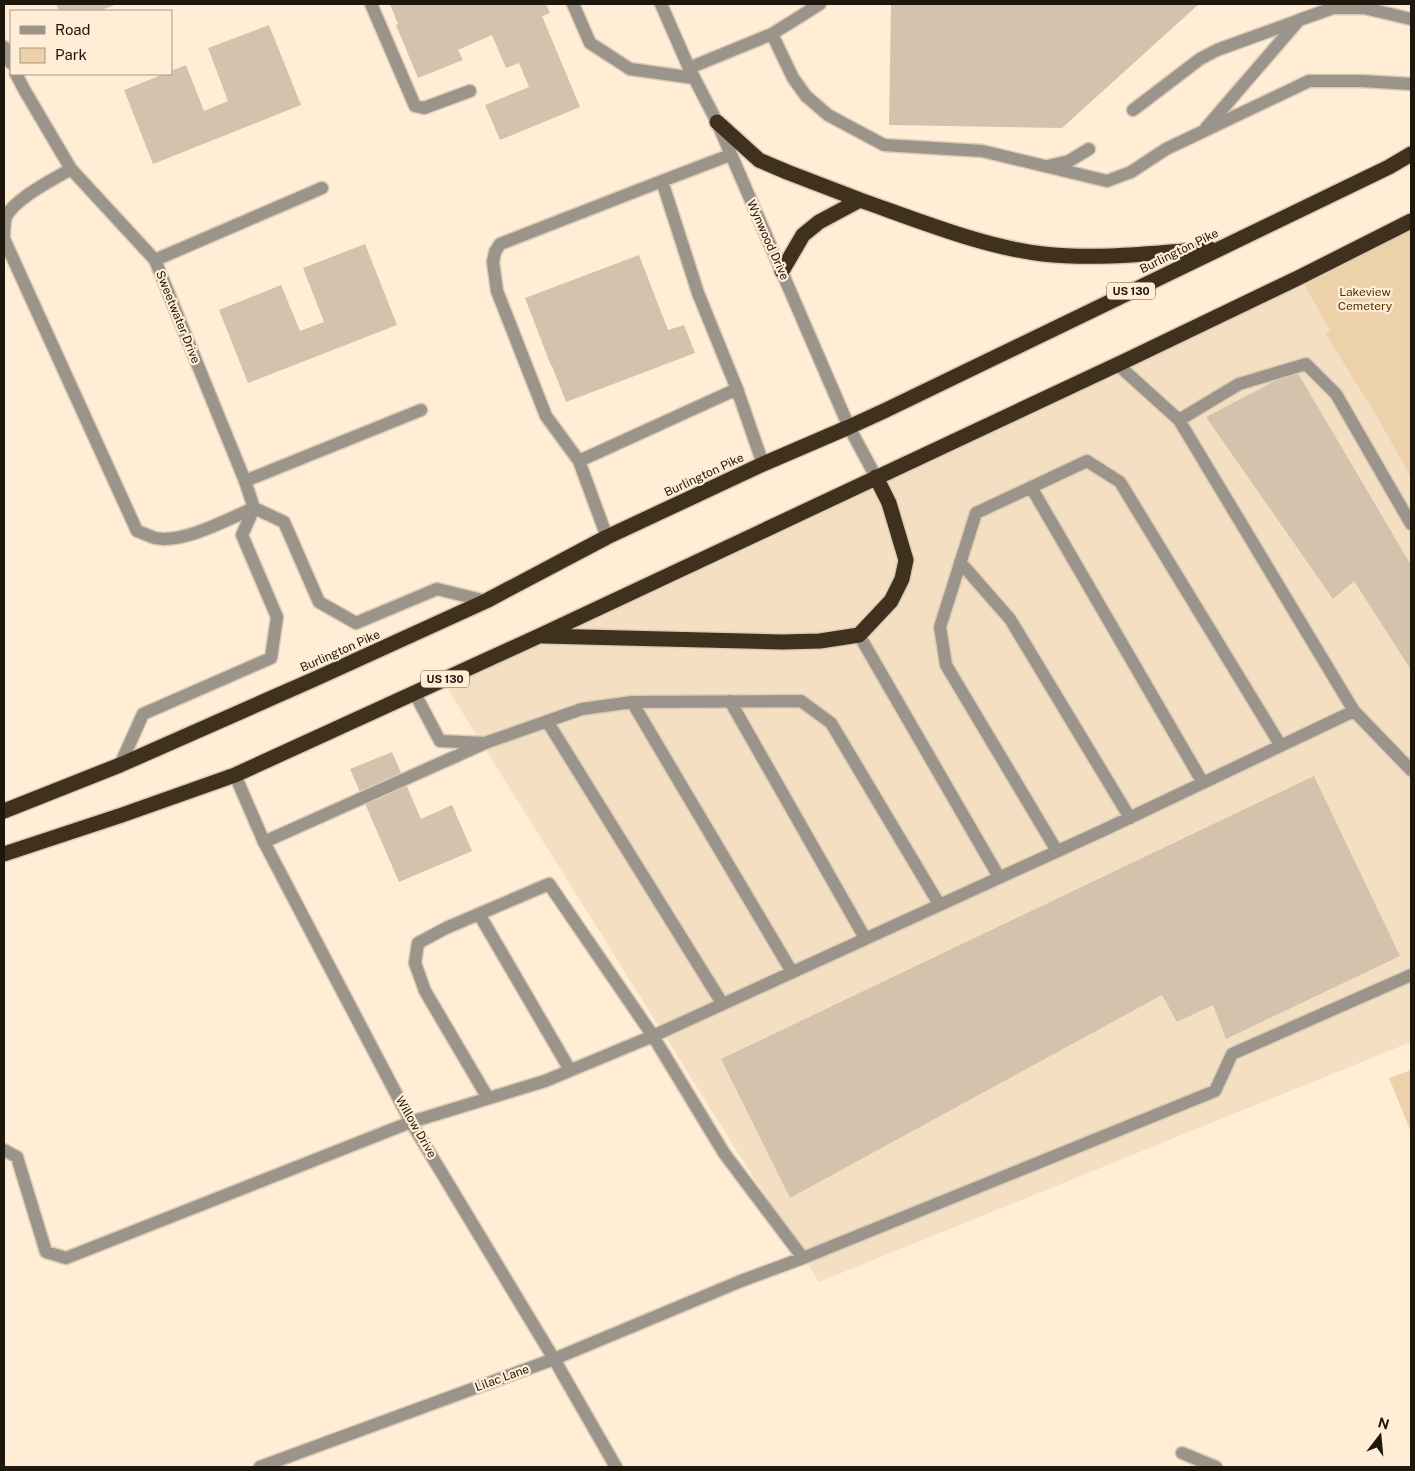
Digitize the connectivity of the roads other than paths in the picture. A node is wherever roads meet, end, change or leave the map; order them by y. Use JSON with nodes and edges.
{"nodes":[{"id":1,"x":371,"y":4,"type":"edge"},
{"id":2,"x":573,"y":4,"type":"edge"},
{"id":3,"x":661,"y":4,"type":"edge"},
{"id":4,"x":820,"y":4,"type":"edge"},
{"id":5,"x":1411,"y":19,"type":"edge"},
{"id":6,"x":1299,"y":20,"type":"junction"},
{"id":7,"x":772,"y":34,"type":"junction"},
{"id":8,"x":4,"y":47,"type":"edge"},
{"id":9,"x":10,"y":61,"type":"edge"},
{"id":10,"x":691,"y":74,"type":"junction"},
{"id":11,"x":17,"y":75,"type":"edge"},
{"id":12,"x":1411,"y":84,"type":"edge"},
{"id":13,"x":470,"y":91,"type":"dead end"},
{"id":14,"x":1132,"y":110,"type":"dead end"},
{"id":15,"x":717,"y":122,"type":"junction"},
{"id":16,"x":1202,"y":132,"type":"junction"},
{"id":17,"x":1089,"y":149,"type":"dead end"},
{"id":18,"x":1411,"y":154,"type":"edge"},
{"id":19,"x":730,"y":155,"type":"junction"},
{"id":20,"x":1047,"y":167,"type":"junction"},
{"id":21,"x":71,"y":169,"type":"junction"},
{"id":22,"x":662,"y":181,"type":"junction"},
{"id":23,"x":322,"y":188,"type":"dead end"},
{"id":24,"x":860,"y":200,"type":"junction"},
{"id":25,"x":5,"y":218,"type":"edge"},
{"id":26,"x":1411,"y":221,"type":"edge"},
{"id":27,"x":4,"y":238,"type":"edge"},
{"id":28,"x":1219,"y":249,"type":"junction"},
{"id":29,"x":156,"y":260,"type":"junction"},
{"id":30,"x":782,"y":271,"type":"junction"},
{"id":31,"x":1117,"y":364,"type":"junction"},
{"id":32,"x":737,"y":389,"type":"junction"},
{"id":33,"x":421,"y":410,"type":"dead end"},
{"id":34,"x":1179,"y":420,"type":"junction"},
{"id":35,"x":849,"y":427,"type":"junction"},
{"id":36,"x":579,"y":460,"type":"junction"},
{"id":37,"x":763,"y":464,"type":"junction"},
{"id":38,"x":876,"y":477,"type":"junction"},
{"id":39,"x":245,"y":481,"type":"junction"},
{"id":40,"x":1031,"y":487,"type":"junction"},
{"id":41,"x":254,"y":508,"type":"junction"},
{"id":42,"x":1411,"y":524,"type":"edge"},
{"id":43,"x":608,"y":537,"type":"junction"},
{"id":44,"x":960,"y":562,"type":"junction"},
{"id":45,"x":486,"y":600,"type":"junction"},
{"id":46,"x":859,"y":635,"type":"junction"},
{"id":47,"x":539,"y":636,"type":"junction"},
{"id":48,"x":414,"y":692,"type":"junction"},
{"id":49,"x":730,"y":701,"type":"junction"},
{"id":50,"x":632,"y":702,"type":"junction"},
{"id":51,"x":1354,"y":711,"type":"junction"},
{"id":52,"x":547,"y":721,"type":"junction"},
{"id":53,"x":485,"y":743,"type":"junction"},
{"id":54,"x":1280,"y":746,"type":"junction"},
{"id":55,"x":120,"y":765,"type":"junction"},
{"id":56,"x":1411,"y":770,"type":"edge"},
{"id":57,"x":235,"y":775,"type":"junction"},
{"id":58,"x":1203,"y":783,"type":"junction"},
{"id":59,"x":4,"y":810,"type":"edge"},
{"id":60,"x":1130,"y":818,"type":"junction"},
{"id":61,"x":264,"y":842,"type":"junction"},
{"id":62,"x":1057,"y":852,"type":"junction"},
{"id":63,"x":4,"y":854,"type":"edge"},
{"id":64,"x":998,"y":877,"type":"junction"},
{"id":65,"x":939,"y":904,"type":"junction"},
{"id":66,"x":479,"y":914,"type":"junction"},
{"id":67,"x":865,"y":938,"type":"junction"},
{"id":68,"x":792,"y":972,"type":"junction"},
{"id":69,"x":1411,"y":975,"type":"edge"},
{"id":70,"x":722,"y":1003,"type":"junction"},
{"id":71,"x":652,"y":1036,"type":"junction"},
{"id":72,"x":570,"y":1070,"type":"junction"},
{"id":73,"x":488,"y":1098,"type":"junction"},
{"id":74,"x":411,"y":1122,"type":"junction"},
{"id":75,"x":4,"y":1150,"type":"edge"},
{"id":76,"x":803,"y":1258,"type":"junction"},
{"id":77,"x":554,"y":1359,"type":"junction"},
{"id":78,"x":1182,"y":1453,"type":"dead end"},
{"id":79,"x":260,"y":1467,"type":"edge"},
{"id":80,"x":616,"y":1467,"type":"edge"},
{"id":81,"x":1216,"y":1467,"type":"edge"}],
"edges":[{"from":1,"to":13,"type":"street"},
{"from":2,"to":10,"type":"street"},
{"from":3,"to":10,"type":"street","name":"Wynwood Drive"},
{"from":4,"to":7,"type":"street"},
{"from":5,"to":6,"type":"street"},
{"from":6,"to":14,"type":"street"},
{"from":6,"to":16,"type":"street"},
{"from":7,"to":10,"type":"street"},
{"from":7,"to":20,"type":"street"},
{"from":8,"to":9,"type":"street"},
{"from":10,"to":15,"type":"street","name":"Wynwood Drive"},
{"from":11,"to":21,"type":"street","name":"Sweetwater Drive"},
{"from":12,"to":16,"type":"street"},
{"from":15,"to":19,"type":"street","name":"Wynwood Drive"},
{"from":15,"to":24,"type":"highway"},
{"from":16,"to":20,"type":"street"},
{"from":17,"to":20,"type":"street"},
{"from":18,"to":28,"type":"highway","name":"Burlington Pike","number":"US 130"},
{"from":19,"to":22,"type":"street"},
{"from":19,"to":30,"type":"street","name":"Wynwood Drive"},
{"from":21,"to":25,"type":"street"},
{"from":21,"to":29,"type":"street","name":"Sweetwater Drive"},
{"from":22,"to":32,"type":"street"},
{"from":22,"to":36,"type":"street"},
{"from":23,"to":29,"type":"street"},
{"from":24,"to":28,"type":"highway"},
{"from":24,"to":30,"type":"highway"},
{"from":25,"to":27,"type":"street"},
{"from":26,"to":31,"type":"highway","number":"US 130"},
{"from":27,"to":41,"type":"street"},
{"from":28,"to":35,"type":"highway","name":"Burlington Pike","number":"US 130"},
{"from":29,"to":39,"type":"street","name":"Sweetwater Drive"},
{"from":30,"to":35,"type":"street","name":"Wynwood Drive"},
{"from":31,"to":34,"type":"street"},
{"from":31,"to":38,"type":"highway","number":"US 130"},
{"from":32,"to":36,"type":"street"},
{"from":32,"to":37,"type":"street"},
{"from":33,"to":39,"type":"street"},
{"from":34,"to":42,"type":"street"},
{"from":34,"to":51,"type":"street"},
{"from":35,"to":37,"type":"highway","name":"Burlington Pike","number":"US 130"},
{"from":35,"to":38,"type":"street","name":"Wynwood Drive"},
{"from":36,"to":43,"type":"street"},
{"from":37,"to":43,"type":"highway","name":"Burlington Pike","number":"US 130"},
{"from":38,"to":46,"type":"highway"},
{"from":38,"to":47,"type":"highway","number":"US 130"},
{"from":39,"to":41,"type":"street","name":"Sweetwater Drive"},
{"from":40,"to":44,"type":"street"},
{"from":40,"to":54,"type":"street"},
{"from":40,"to":58,"type":"street"},
{"from":41,"to":45,"type":"street"},
{"from":41,"to":55,"type":"street"},
{"from":43,"to":45,"type":"highway","name":"Burlington Pike","number":"US 130"},
{"from":44,"to":60,"type":"street"},
{"from":44,"to":62,"type":"street"},
{"from":45,"to":55,"type":"highway","name":"Burlington Pike","number":"US 130"},
{"from":46,"to":47,"type":"highway"},
{"from":46,"to":64,"type":"street"},
{"from":47,"to":48,"type":"highway","number":"US 130"},
{"from":48,"to":53,"type":"street"},
{"from":48,"to":57,"type":"highway","number":"US 130"},
{"from":49,"to":50,"type":"street"},
{"from":49,"to":65,"type":"street"},
{"from":49,"to":67,"type":"street"},
{"from":50,"to":52,"type":"street"},
{"from":50,"to":68,"type":"street"},
{"from":51,"to":54,"type":"street"},
{"from":51,"to":56,"type":"street"},
{"from":52,"to":53,"type":"street"},
{"from":52,"to":70,"type":"street"},
{"from":53,"to":61,"type":"street"},
{"from":54,"to":58,"type":"street"},
{"from":55,"to":59,"type":"highway","name":"Burlington Pike","number":"US 130"},
{"from":57,"to":61,"type":"street","name":"Willow Drive"},
{"from":57,"to":63,"type":"highway","number":"US 130"},
{"from":58,"to":60,"type":"street"},
{"from":60,"to":62,"type":"street"},
{"from":61,"to":74,"type":"street","name":"Willow Drive"},
{"from":62,"to":64,"type":"street"},
{"from":64,"to":65,"type":"street"},
{"from":65,"to":67,"type":"street"},
{"from":66,"to":71,"type":"street"},
{"from":66,"to":72,"type":"street"},
{"from":66,"to":73,"type":"street"},
{"from":67,"to":68,"type":"street"},
{"from":68,"to":70,"type":"street"},
{"from":69,"to":76,"type":"street","name":"Lilac Lane"},
{"from":70,"to":71,"type":"street"},
{"from":71,"to":72,"type":"street"},
{"from":71,"to":76,"type":"street"},
{"from":72,"to":73,"type":"street"},
{"from":73,"to":74,"type":"street"},
{"from":74,"to":75,"type":"street"},
{"from":74,"to":77,"type":"street","name":"Willow Drive"},
{"from":76,"to":77,"type":"street","name":"Lilac Lane"},
{"from":77,"to":79,"type":"street","name":"Lilac Lane"},
{"from":77,"to":80,"type":"street","name":"Willow Drive"},
{"from":78,"to":81,"type":"street"}]}
